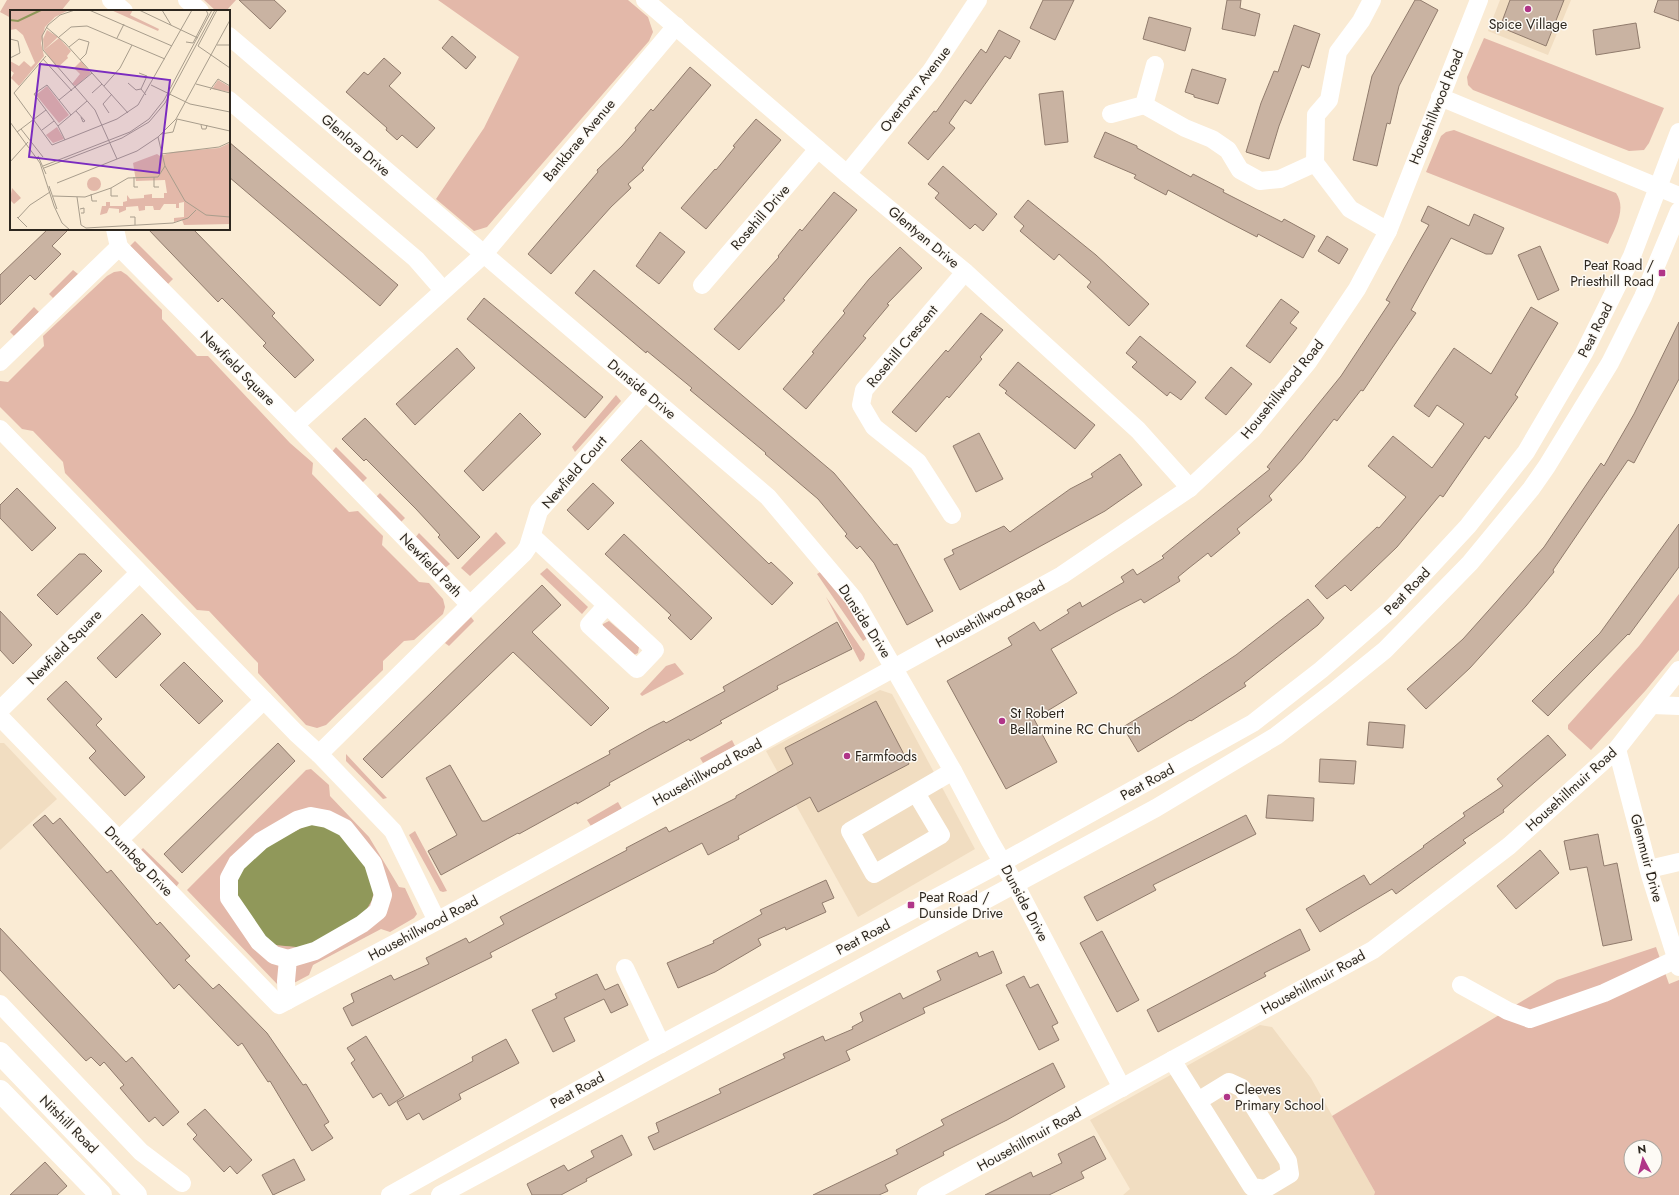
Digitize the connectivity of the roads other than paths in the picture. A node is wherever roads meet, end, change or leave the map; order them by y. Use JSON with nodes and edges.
{"nodes":[{"id":1,"x":111,"y":0,"type":"edge"},
{"id":2,"x":187,"y":0,"type":"edge"},
{"id":3,"x":645,"y":0,"type":"edge"},
{"id":4,"x":978,"y":0,"type":"edge"},
{"id":5,"x":1372,"y":0,"type":"edge"},
{"id":6,"x":1480,"y":0,"type":"edge"},
{"id":7,"x":123,"y":10,"type":"edge"},
{"id":8,"x":199,"y":10,"type":"edge"},
{"id":9,"x":676,"y":26,"type":"junction"},
{"id":10,"x":230,"y":37,"type":"edge"},
{"id":11,"x":1155,"y":65,"type":"dead end"},
{"id":12,"x":1440,"y":97,"type":"junction"},
{"id":13,"x":230,"y":101,"type":"edge"},
{"id":14,"x":1144,"y":105,"type":"junction"},
{"id":15,"x":1111,"y":114,"type":"dead end"},
{"id":16,"x":1679,"y":132,"type":"edge"},
{"id":17,"x":818,"y":149,"type":"junction"},
{"id":18,"x":1315,"y":163,"type":"junction"},
{"id":19,"x":847,"y":174,"type":"junction"},
{"id":20,"x":1658,"y":188,"type":"junction"},
{"id":21,"x":1679,"y":196,"type":"edge"},
{"id":22,"x":1679,"y":211,"type":"edge"},
{"id":23,"x":115,"y":230,"type":"edge"},
{"id":24,"x":1388,"y":231,"type":"junction"},
{"id":25,"x":119,"y":247,"type":"junction"},
{"id":26,"x":483,"y":255,"type":"junction"},
{"id":27,"x":965,"y":272,"type":"junction"},
{"id":28,"x":702,"y":285,"type":"dead end"},
{"id":29,"x":443,"y":290,"type":"junction"},
{"id":30,"x":0,"y":362,"type":"edge"},
{"id":31,"x":645,"y":392,"type":"junction"},
{"id":32,"x":295,"y":425,"type":"junction"},
{"id":33,"x":0,"y":429,"type":"edge"},
{"id":34,"x":1190,"y":488,"type":"junction"},
{"id":35,"x":952,"y":515,"type":"dead end"},
{"id":36,"x":532,"y":536,"type":"junction"},
{"id":37,"x":139,"y":573,"type":"junction"},
{"id":38,"x":470,"y":605,"type":"junction"},
{"id":39,"x":606,"y":606,"type":"dead end"},
{"id":40,"x":894,"y":667,"type":"junction"},
{"id":41,"x":1679,"y":670,"type":"edge"},
{"id":42,"x":264,"y":700,"type":"junction"},
{"id":43,"x":1652,"y":705,"type":"junction"},
{"id":44,"x":1679,"y":706,"type":"edge"},
{"id":45,"x":0,"y":710,"type":"edge"},
{"id":46,"x":0,"y":717,"type":"edge"},
{"id":47,"x":1617,"y":749,"type":"junction"},
{"id":48,"x":319,"y":754,"type":"junction"},
{"id":49,"x":953,"y":771,"type":"junction"},
{"id":50,"x":916,"y":792,"type":"junction"},
{"id":51,"x":119,"y":840,"type":"junction"},
{"id":52,"x":1003,"y":862,"type":"junction"},
{"id":53,"x":1679,"y":862,"type":"edge"},
{"id":54,"x":1649,"y":869,"type":"junction"},
{"id":55,"x":1015,"y":884,"type":"junction"},
{"id":56,"x":437,"y":921,"type":"junction"},
{"id":57,"x":288,"y":959,"type":"junction"},
{"id":58,"x":1678,"y":962,"type":"edge"},
{"id":59,"x":625,"y":968,"type":"dead end"},
{"id":60,"x":1461,"y":985,"type":"dead end"},
{"id":61,"x":283,"y":1003,"type":"junction"},
{"id":62,"x":0,"y":1004,"type":"edge"},
{"id":63,"x":661,"y":1044,"type":"junction"},
{"id":64,"x":0,"y":1054,"type":"edge"},
{"id":65,"x":1172,"y":1060,"type":"junction"},
{"id":66,"x":1122,"y":1088,"type":"junction"},
{"id":67,"x":0,"y":1091,"type":"edge"},
{"id":68,"x":1198,"y":1101,"type":"junction"},
{"id":69,"x":182,"y":1183,"type":"dead end"},
{"id":70,"x":101,"y":1195,"type":"edge"},
{"id":71,"x":136,"y":1195,"type":"edge"},
{"id":72,"x":390,"y":1195,"type":"edge"},
{"id":73,"x":440,"y":1195,"type":"edge"},
{"id":74,"x":926,"y":1195,"type":"edge"}],
"edges":[{"from":1,"to":7,"type":"street"},
{"from":2,"to":8,"type":"street"},
{"from":3,"to":9,"type":"street","name":"Glentyan Drive"},
{"from":4,"to":19,"type":"street","name":"Overtown Avenue"},
{"from":5,"to":18,"type":"street"},
{"from":6,"to":12,"type":"street","name":"Househillwood Road"},
{"from":9,"to":17,"type":"street","name":"Glentyan Drive"},
{"from":9,"to":26,"type":"street","name":"Bankbrae Avenue"},
{"from":10,"to":26,"type":"street","name":"Glenlora Drive"},
{"from":11,"to":14,"type":"street"},
{"from":12,"to":20,"type":"street"},
{"from":12,"to":24,"type":"street","name":"Househillwood Road"},
{"from":13,"to":29,"type":"street"},
{"from":14,"to":15,"type":"street"},
{"from":14,"to":18,"type":"street"},
{"from":16,"to":20,"type":"street","name":"Peat Road"},
{"from":17,"to":19,"type":"street","name":"Glentyan Drive"},
{"from":17,"to":28,"type":"street","name":"Rosehill Drive"},
{"from":18,"to":24,"type":"street"},
{"from":19,"to":27,"type":"street","name":"Glentyan Drive"},
{"from":20,"to":21,"type":"street"},
{"from":20,"to":52,"type":"street","name":"Peat Road"},
{"from":22,"to":55,"type":"street","name":"Peat Road"},
{"from":23,"to":25,"type":"street"},
{"from":24,"to":34,"type":"street","name":"Househillwood Road"},
{"from":25,"to":30,"type":"street"},
{"from":25,"to":32,"type":"street","name":"Newfield Square"},
{"from":26,"to":29,"type":"street"},
{"from":26,"to":31,"type":"street","name":"Dunside Drive"},
{"from":27,"to":34,"type":"street","name":"Glentyan Drive"},
{"from":27,"to":35,"type":"street","name":"Rosehill Crescent"},
{"from":29,"to":32,"type":"street"},
{"from":31,"to":36,"type":"street","name":"Newfield Court"},
{"from":31,"to":40,"type":"street","name":"Dunside Drive"},
{"from":32,"to":38,"type":"street","name":"Newfield Path"},
{"from":33,"to":37,"type":"street"},
{"from":34,"to":40,"type":"street","name":"Househillwood Road"},
{"from":36,"to":38,"type":"street","name":"Newfield Court"},
{"from":36,"to":39,"type":"street"},
{"from":37,"to":42,"type":"street"},
{"from":37,"to":45,"type":"street","name":"Newfield Square"},
{"from":38,"to":48,"type":"street","name":"Newfield Path"},
{"from":40,"to":49,"type":"street","name":"Dunside Drive"},
{"from":40,"to":56,"type":"street","name":"Househillwood Road"},
{"from":41,"to":43,"type":"street","name":"Househillmuir Road"},
{"from":42,"to":48,"type":"street"},
{"from":42,"to":51,"type":"street"},
{"from":43,"to":44,"type":"street"},
{"from":43,"to":47,"type":"street","name":"Househillmuir Road"},
{"from":46,"to":51,"type":"street","name":"Drumbeg Drive"},
{"from":47,"to":54,"type":"street","name":"Glenmuir Drive"},
{"from":47,"to":65,"type":"street","name":"Househillmuir Road"},
{"from":48,"to":56,"type":"street"},
{"from":49,"to":50,"type":"street"},
{"from":49,"to":52,"type":"street","name":"Dunside Drive"},
{"from":50,"to":50,"type":"street"},
{"from":51,"to":61,"type":"street","name":"Drumbeg Drive"},
{"from":52,"to":55,"type":"street","name":"Dunside Drive"},
{"from":52,"to":63,"type":"street","name":"Peat Road"},
{"from":53,"to":54,"type":"street"},
{"from":54,"to":58,"type":"street","name":"Glenmuir Drive"},
{"from":55,"to":66,"type":"street","name":"Dunside Drive"},
{"from":55,"to":73,"type":"street","name":"Peat Road"},
{"from":56,"to":61,"type":"street","name":"Househillwood Road"},
{"from":57,"to":57,"type":"street"},
{"from":57,"to":61,"type":"street"},
{"from":58,"to":60,"type":"street"},
{"from":59,"to":63,"type":"street"},
{"from":62,"to":69,"type":"street"},
{"from":63,"to":72,"type":"street","name":"Peat Road"},
{"from":64,"to":71,"type":"main road","name":"Nitshill Road"},
{"from":65,"to":66,"type":"street","name":"Househillmuir Road"},
{"from":65,"to":68,"type":"street"},
{"from":66,"to":74,"type":"street","name":"Househillmuir Road"},
{"from":67,"to":70,"type":"main road","name":"Nitshill Road"},
{"from":68,"to":68,"type":"street"}]}
